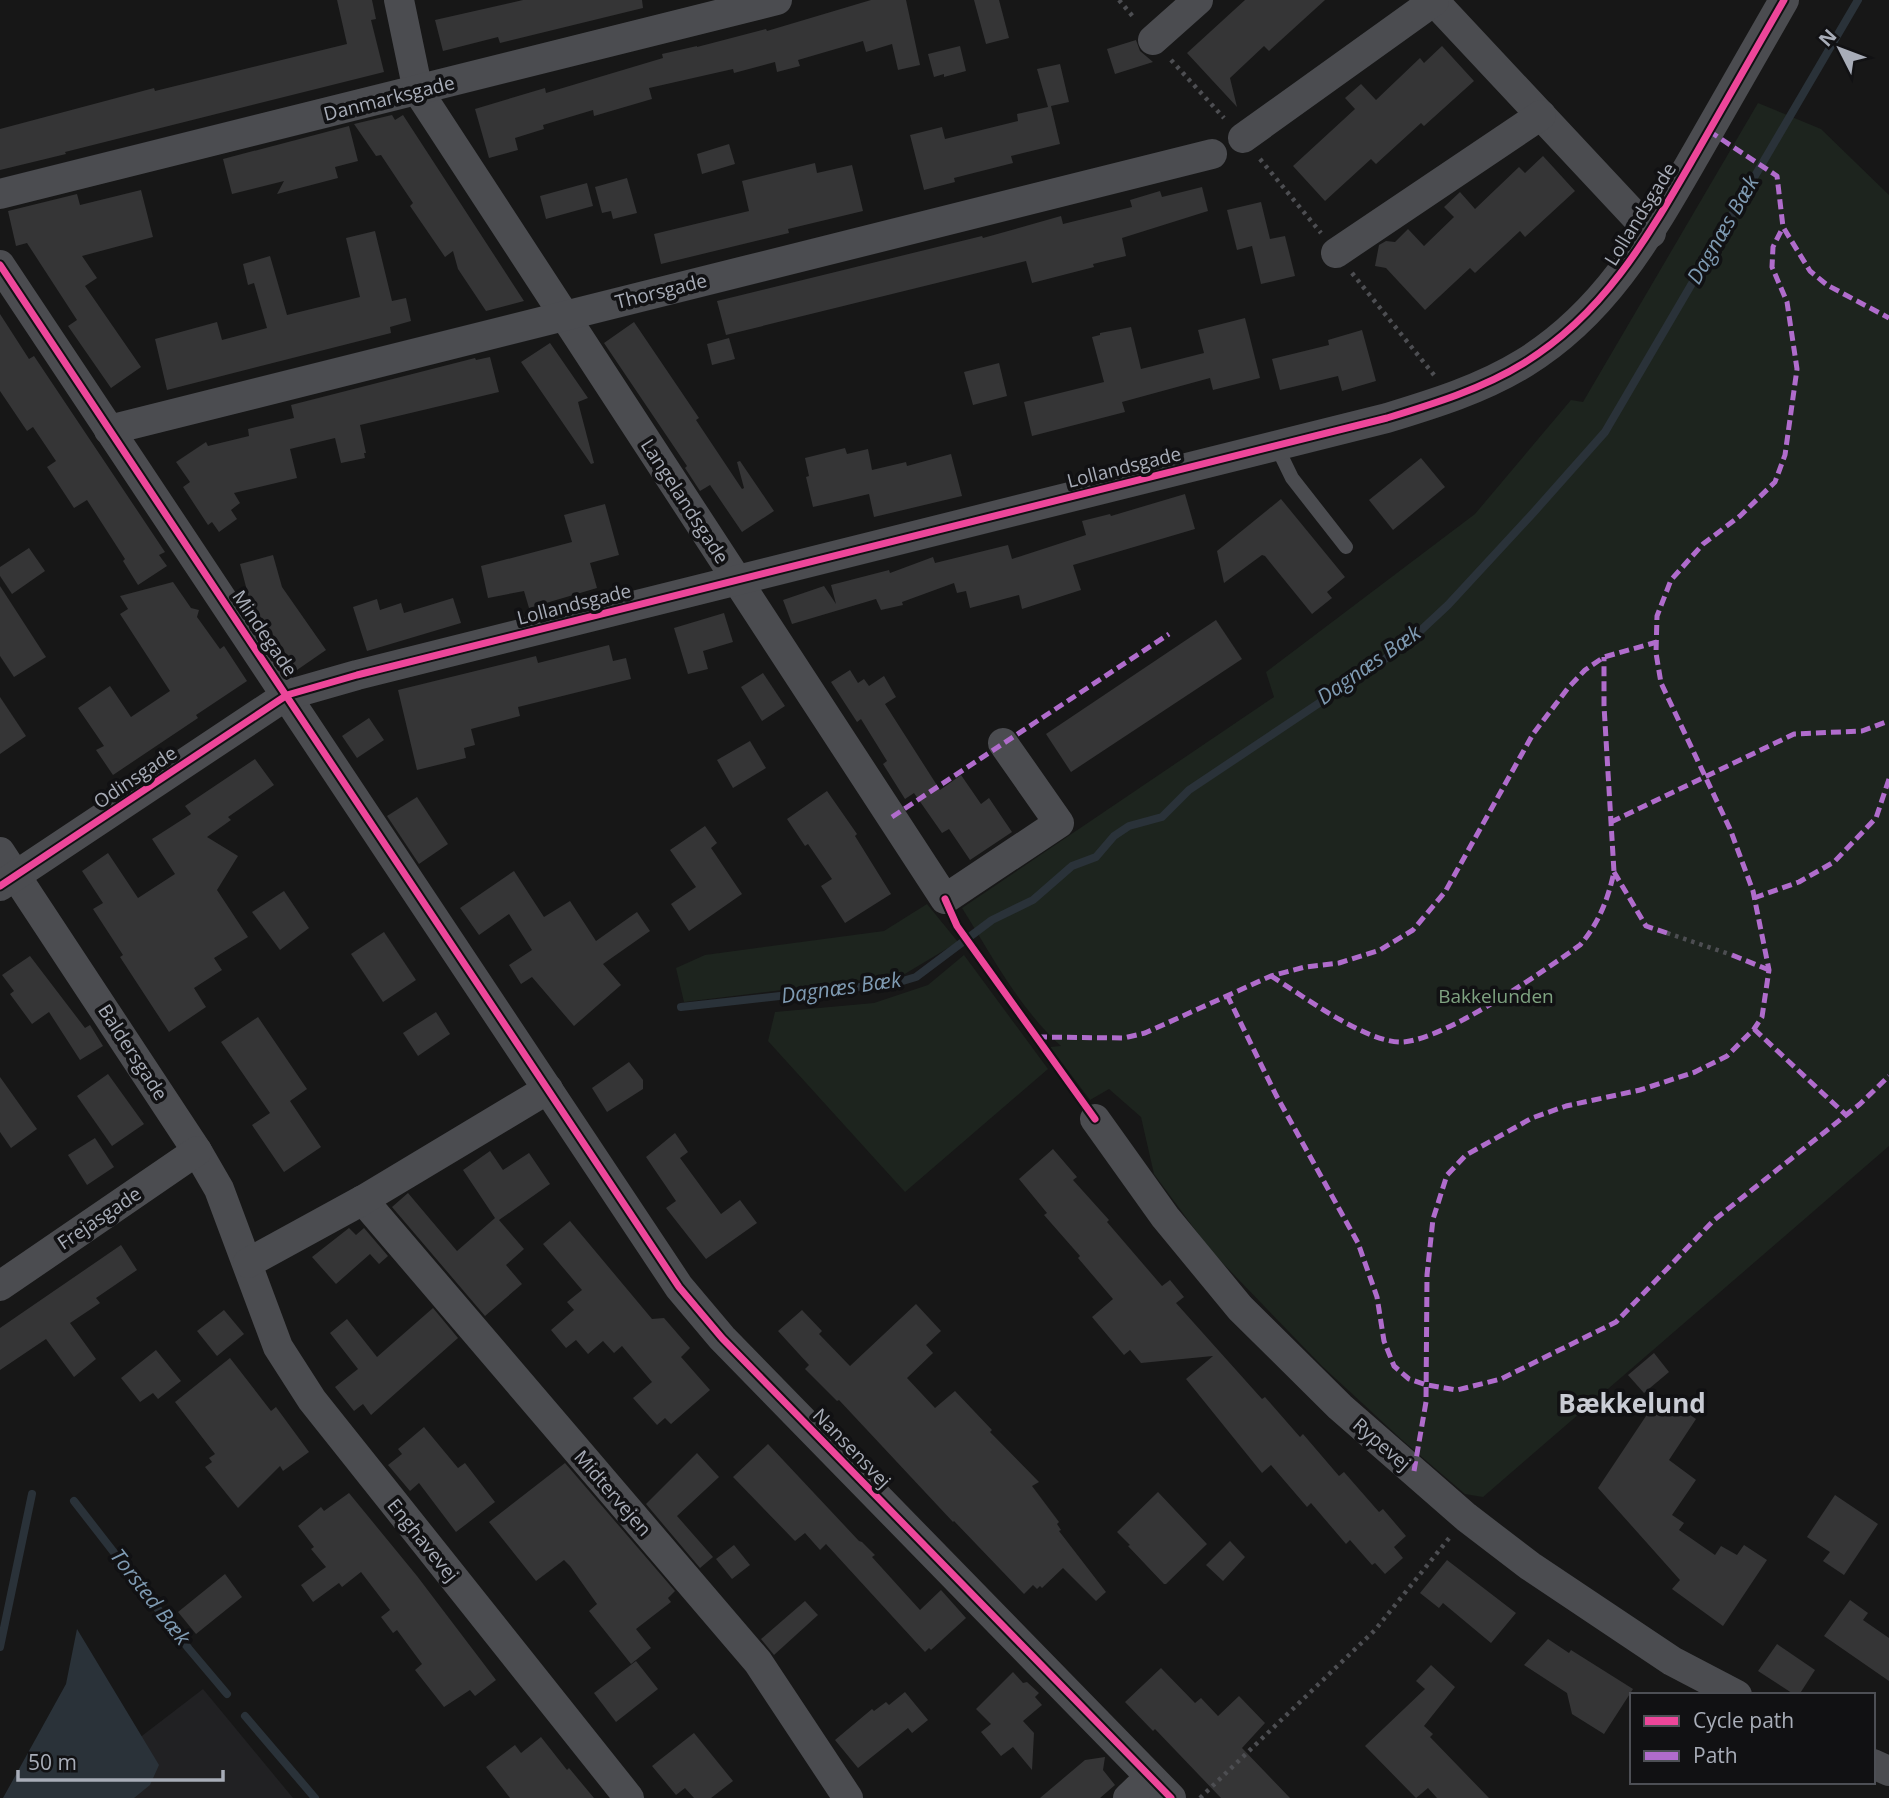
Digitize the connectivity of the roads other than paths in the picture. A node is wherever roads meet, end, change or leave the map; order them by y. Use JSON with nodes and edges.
{"nodes":[{"id":1,"x":398,"y":0,"type":"edge"},
{"id":2,"x":777,"y":0,"type":"edge"},
{"id":3,"x":1198,"y":0,"type":"edge"},
{"id":4,"x":1434,"y":0,"type":"edge"},
{"id":5,"x":1784,"y":0,"type":"edge"},
{"id":6,"x":1153,"y":40,"type":"road end"},
{"id":7,"x":418,"y":91,"type":"junction"},
{"id":8,"x":1541,"y":115,"type":"junction"},
{"id":9,"x":1243,"y":138,"type":"road end"},
{"id":10,"x":1212,"y":154,"type":"dead end"},
{"id":11,"x":0,"y":194,"type":"edge"},
{"id":12,"x":1651,"y":233,"type":"junction"},
{"id":13,"x":1336,"y":253,"type":"road end"},
{"id":14,"x":0,"y":265,"type":"edge"},
{"id":15,"x":563,"y":316,"type":"junction"},
{"id":16,"x":109,"y":430,"type":"junction"},
{"id":17,"x":1276,"y":445,"type":"junction"},
{"id":18,"x":1346,"y":547,"type":"dead end"},
{"id":19,"x":737,"y":580,"type":"junction"},
{"id":20,"x":287,"y":695,"type":"junction"},
{"id":21,"x":1003,"y":743,"type":"dead end"},
{"id":22,"x":5,"y":872,"type":"edge"},
{"id":23,"x":548,"y":1089,"type":"junction"},
{"id":24,"x":1095,"y":1119,"type":"dead end"},
{"id":25,"x":197,"y":1151,"type":"junction"},
{"id":26,"x":363,"y":1200,"type":"junction"},
{"id":27,"x":248,"y":1263,"type":"junction"},
{"id":28,"x":0,"y":1286,"type":"edge"},
{"id":29,"x":1733,"y":1693,"type":"edge"},
{"id":30,"x":1160,"y":1787,"type":"edge"},
{"id":31,"x":629,"y":1798,"type":"edge"},
{"id":32,"x":848,"y":1798,"type":"edge"},
{"id":33,"x":1128,"y":1798,"type":"edge"}],
"edges":[{"from":1,"to":7,"type":"street","name":"Langelandsgade"},
{"from":2,"to":7,"type":"street","name":"Danmarksgade"},
{"from":3,"to":6,"type":"street"},
{"from":4,"to":8,"type":"street","name":"Lollandsgade"},
{"from":4,"to":9,"type":"street","name":"Lollandsgade"},
{"from":5,"to":12,"type":"street","name":"Lollandsgade"},
{"from":7,"to":11,"type":"street","name":"Danmarksgade"},
{"from":7,"to":15,"type":"street","name":"Langelandsgade"},
{"from":8,"to":12,"type":"street","name":"Lollandsgade"},
{"from":8,"to":13,"type":"street"},
{"from":10,"to":15,"type":"street","name":"Thorsgade"},
{"from":12,"to":17,"type":"street","name":"Lollandsgade"},
{"from":14,"to":16,"type":"street","name":"Mindegade"},
{"from":15,"to":16,"type":"street","name":"Thorsgade"},
{"from":15,"to":19,"type":"street","name":"Langelandsgade"},
{"from":16,"to":20,"type":"street","name":"Mindegade"},
{"from":17,"to":18,"type":"lane"},
{"from":17,"to":19,"type":"street","name":"Lollandsgade"},
{"from":19,"to":20,"type":"street","name":"Lollandsgade"},
{"from":19,"to":21,"type":"street","name":"Langelandsgade"},
{"from":20,"to":22,"type":"street","name":"Odinsgade"},
{"from":20,"to":23,"type":"street","name":"Mindegade"},
{"from":22,"to":25,"type":"street","name":"Baldersgade"},
{"from":23,"to":26,"type":"street"},
{"from":23,"to":30,"type":"street","name":"Nansensvej"},
{"from":24,"to":29,"type":"street","name":"Rypevej"},
{"from":25,"to":27,"type":"street","name":"Baldersgade"},
{"from":25,"to":28,"type":"street","name":"Frejasgade"},
{"from":26,"to":27,"type":"street"},
{"from":26,"to":32,"type":"street","name":"Midtervejen"},
{"from":27,"to":31,"type":"street","name":"Enghavevej"},
{"from":30,"to":33,"type":"street"}]}
